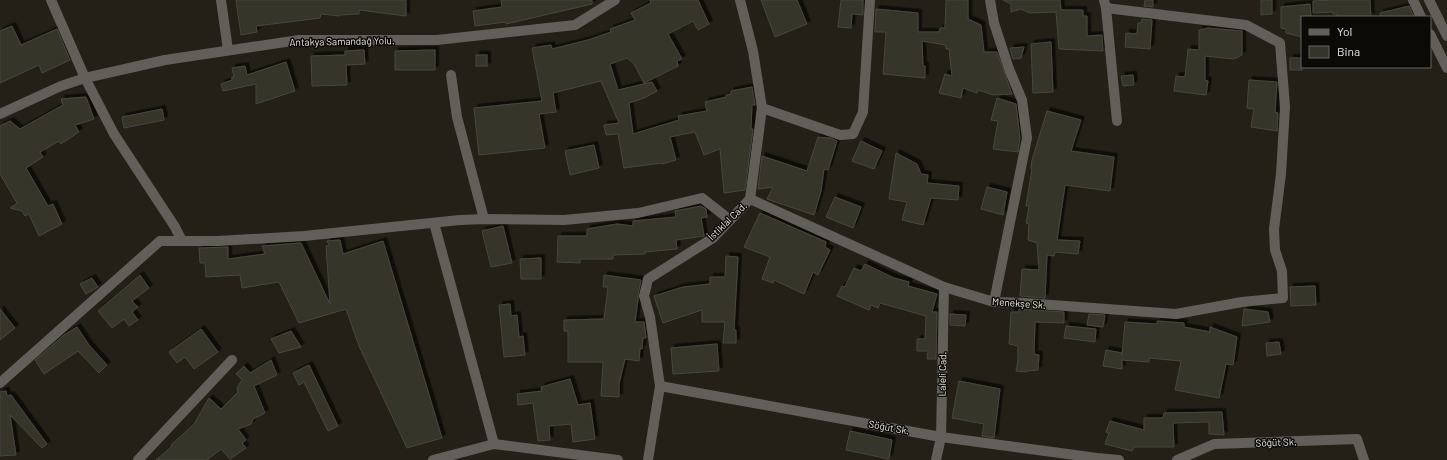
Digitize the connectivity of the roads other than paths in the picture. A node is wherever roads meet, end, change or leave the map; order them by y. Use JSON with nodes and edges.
{"nodes":[{"id":1,"x":51,"y":0,"type":"edge"},
{"id":2,"x":221,"y":0,"type":"edge"},
{"id":3,"x":615,"y":0,"type":"edge"},
{"id":4,"x":740,"y":0,"type":"edge"},
{"id":5,"x":870,"y":0,"type":"edge"},
{"id":6,"x":990,"y":0,"type":"edge"},
{"id":7,"x":1413,"y":0,"type":"edge"},
{"id":8,"x":1429,"y":0,"type":"edge"},
{"id":9,"x":1105,"y":4,"type":"edge"},
{"id":10,"x":1421,"y":16,"type":"edge"},
{"id":11,"x":1431,"y":36,"type":"edge"},
{"id":12,"x":1447,"y":36,"type":"edge"},
{"id":13,"x":228,"y":50,"type":"junction"},
{"id":14,"x":1447,"y":68,"type":"edge"},
{"id":15,"x":451,"y":75,"type":"dead end"},
{"id":16,"x":85,"y":78,"type":"junction"},
{"id":17,"x":762,"y":108,"type":"junction"},
{"id":18,"x":0,"y":114,"type":"edge"},
{"id":19,"x":1117,"y":121,"type":"dead end"},
{"id":20,"x":750,"y":199,"type":"junction"},
{"id":21,"x":484,"y":219,"type":"junction"},
{"id":22,"x":730,"y":220,"type":"junction"},
{"id":23,"x":434,"y":223,"type":"junction"},
{"id":24,"x":182,"y":241,"type":"junction"},
{"id":25,"x":944,"y":287,"type":"junction"},
{"id":26,"x":994,"y":302,"type":"junction"},
{"id":27,"x":232,"y":360,"type":"dead end"},
{"id":28,"x":0,"y":383,"type":"edge"},
{"id":29,"x":660,"y":386,"type":"junction"},
{"id":30,"x":941,"y":437,"type":"junction"},
{"id":31,"x":494,"y":444,"type":"junction"},
{"id":32,"x":1096,"y":459,"type":"edge"},
{"id":33,"x":138,"y":460,"type":"edge"},
{"id":34,"x":434,"y":460,"type":"edge"},
{"id":35,"x":618,"y":460,"type":"edge"},
{"id":36,"x":648,"y":460,"type":"edge"},
{"id":37,"x":936,"y":460,"type":"edge"},
{"id":38,"x":1119,"y":460,"type":"edge"},
{"id":39,"x":1177,"y":460,"type":"edge"},
{"id":40,"x":1364,"y":460,"type":"edge"}],
"edges":[{"from":1,"to":16,"type":"street"},
{"from":2,"to":13,"type":"street"},
{"from":3,"to":13,"type":"street","name":"Antakya Samandağ Yolu."},
{"from":4,"to":17,"type":"street","name":"İstiklal Cad."},
{"from":5,"to":17,"type":"street"},
{"from":6,"to":26,"type":"street"},
{"from":7,"to":10,"type":"street"},
{"from":8,"to":12,"type":"street"},
{"from":9,"to":19,"type":"street"},
{"from":9,"to":26,"type":"street","name":"Menekşe Sk."},
{"from":11,"to":14,"type":"street"},
{"from":13,"to":16,"type":"street","name":"Antakya Samandağ Yolu."},
{"from":15,"to":21,"type":"street"},
{"from":16,"to":18,"type":"street","name":"Antakya Samandağ Yolu."},
{"from":16,"to":24,"type":"street"},
{"from":17,"to":20,"type":"street","name":"İstiklal Cad."},
{"from":20,"to":22,"type":"street","name":"İstiklal Cad."},
{"from":20,"to":25,"type":"street","name":"Menekşe Sk."},
{"from":21,"to":22,"type":"street"},
{"from":21,"to":23,"type":"street"},
{"from":22,"to":29,"type":"street","name":"İstiklal Cad."},
{"from":23,"to":24,"type":"street"},
{"from":23,"to":31,"type":"street"},
{"from":24,"to":28,"type":"street"},
{"from":25,"to":26,"type":"street","name":"Menekşe Sk."},
{"from":25,"to":30,"type":"street","name":"Laleli Cad."},
{"from":27,"to":33,"type":"street"},
{"from":29,"to":30,"type":"street","name":"Söğüt Sk."},
{"from":29,"to":36,"type":"street","name":"İstiklal Cad."},
{"from":30,"to":32,"type":"street","name":"Söğüt Sk."},
{"from":30,"to":37,"type":"street","name":"Laleli Cad."},
{"from":31,"to":34,"type":"street"},
{"from":31,"to":35,"type":"street"},
{"from":32,"to":38,"type":"street","name":"Söğüt Sk."},
{"from":39,"to":40,"type":"street","name":"Söğüt Sk."}]}
